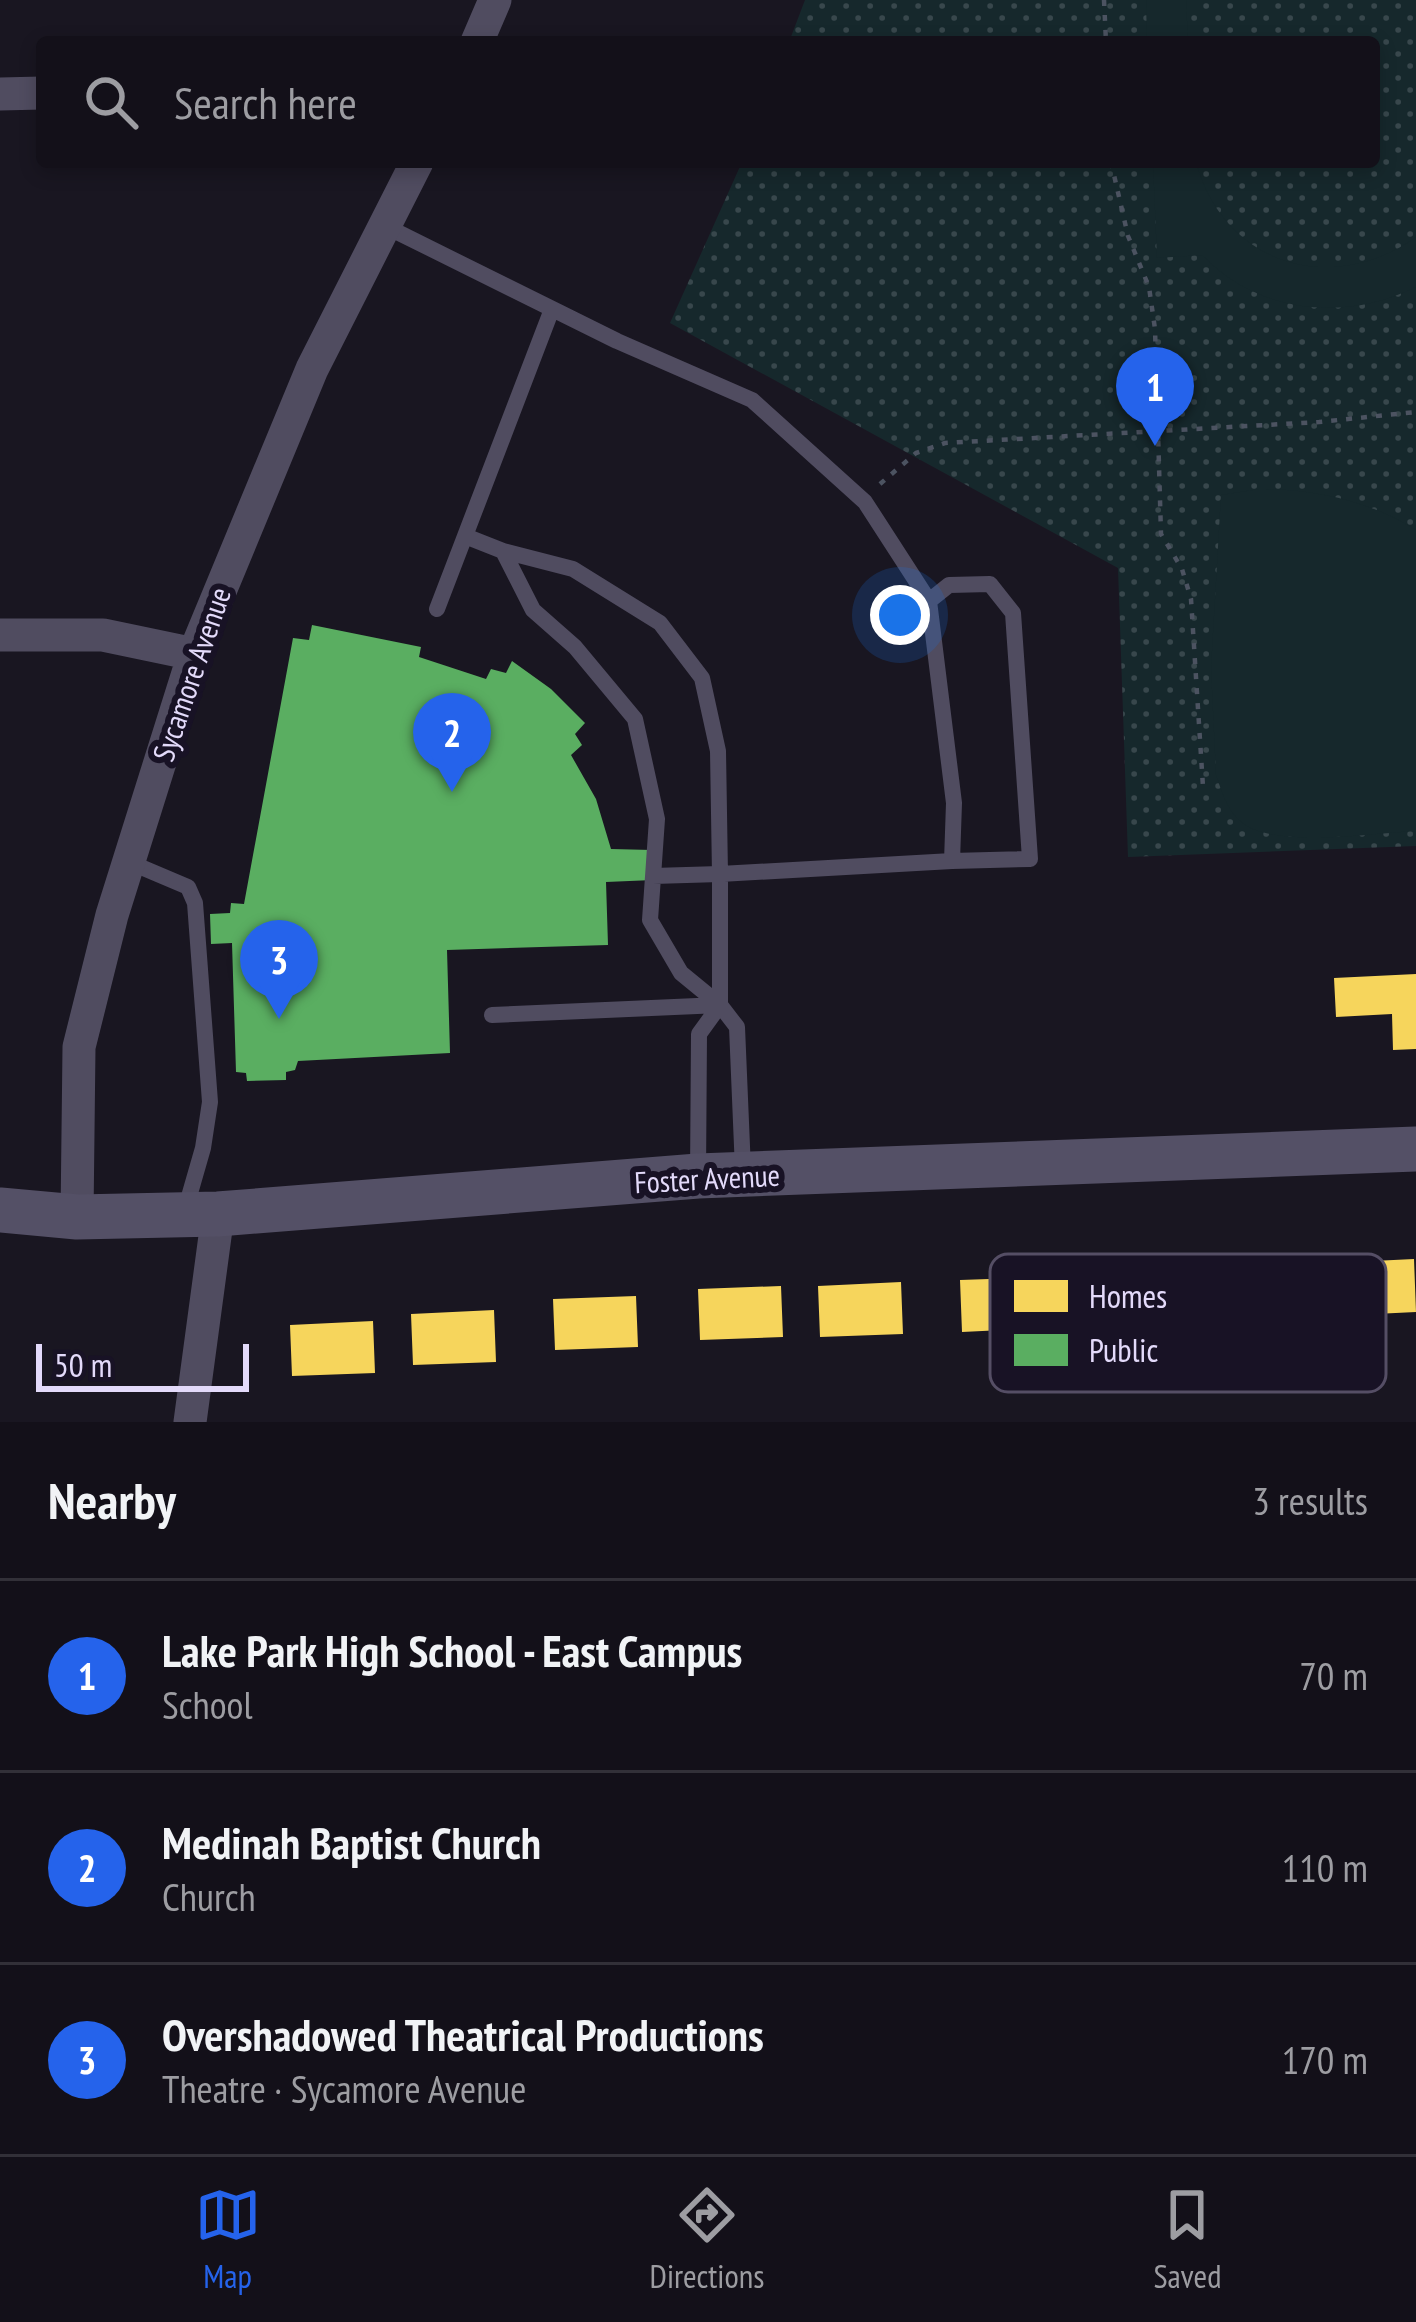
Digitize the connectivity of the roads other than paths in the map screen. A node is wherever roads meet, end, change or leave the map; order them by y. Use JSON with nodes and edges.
{"nodes":[{"id":1,"x":495,"y":0,"type":"edge"},
{"id":2,"x":479,"y":36,"type":"edge"},
{"id":3,"x":36,"y":93,"type":"edge"},
{"id":4,"x":0,"y":94,"type":"edge"},
{"id":5,"x":414,"y":168,"type":"edge"},
{"id":6,"x":385,"y":226,"type":"junction"},
{"id":7,"x":552,"y":309,"type":"junction"},
{"id":8,"x":465,"y":536,"type":"junction"},
{"id":9,"x":503,"y":551,"type":"junction"},
{"id":10,"x":929,"y":601,"type":"junction"},
{"id":11,"x":437,"y":609,"type":"dead end"},
{"id":12,"x":0,"y":635,"type":"edge"},
{"id":13,"x":194,"y":654,"type":"junction"},
{"id":14,"x":952,"y":861,"type":"junction"},
{"id":15,"x":129,"y":862,"type":"junction"},
{"id":16,"x":720,"y":874,"type":"junction"},
{"id":17,"x":653,"y":876,"type":"junction"},
{"id":18,"x":720,"y":1005,"type":"junction"},
{"id":19,"x":492,"y":1015,"type":"dead end"},
{"id":20,"x":1416,"y":1149,"type":"edge"},
{"id":21,"x":743,"y":1174,"type":"junction"},
{"id":22,"x":698,"y":1176,"type":"junction"},
{"id":23,"x":0,"y":1210,"type":"edge"},
{"id":24,"x":201,"y":1214,"type":"junction"},
{"id":25,"x":77,"y":1217,"type":"junction"},
{"id":26,"x":190,"y":1422,"type":"edge"}],
"edges":[{"from":1,"to":2,"type":"street"},
{"from":3,"to":4,"type":"street"},
{"from":5,"to":6,"type":"street","name":"Sycamore Avenue"},
{"from":6,"to":7,"type":"lane"},
{"from":6,"to":13,"type":"street","name":"Sycamore Avenue"},
{"from":7,"to":8,"type":"lane"},
{"from":7,"to":10,"type":"lane"},
{"from":8,"to":9,"type":"lane"},
{"from":8,"to":11,"type":"lane"},
{"from":9,"to":16,"type":"lane"},
{"from":9,"to":17,"type":"lane"},
{"from":10,"to":14,"type":"lane"},
{"from":10,"to":14,"type":"lane"},
{"from":12,"to":13,"type":"street"},
{"from":13,"to":15,"type":"street","name":"Sycamore Avenue"},
{"from":14,"to":16,"type":"lane"},
{"from":15,"to":24,"type":"lane"},
{"from":15,"to":25,"type":"street","name":"Sycamore Avenue"},
{"from":16,"to":17,"type":"lane"},
{"from":16,"to":18,"type":"lane"},
{"from":17,"to":18,"type":"lane"},
{"from":18,"to":19,"type":"lane"},
{"from":18,"to":21,"type":"lane"},
{"from":18,"to":22,"type":"lane"},
{"from":20,"to":21,"type":"street","name":"Foster Avenue"},
{"from":21,"to":22,"type":"street","name":"Foster Avenue"},
{"from":22,"to":24,"type":"street","name":"Foster Avenue"},
{"from":23,"to":25,"type":"street","name":"Foster Avenue"},
{"from":24,"to":25,"type":"street","name":"Foster Avenue"},
{"from":24,"to":26,"type":"street"}]}
